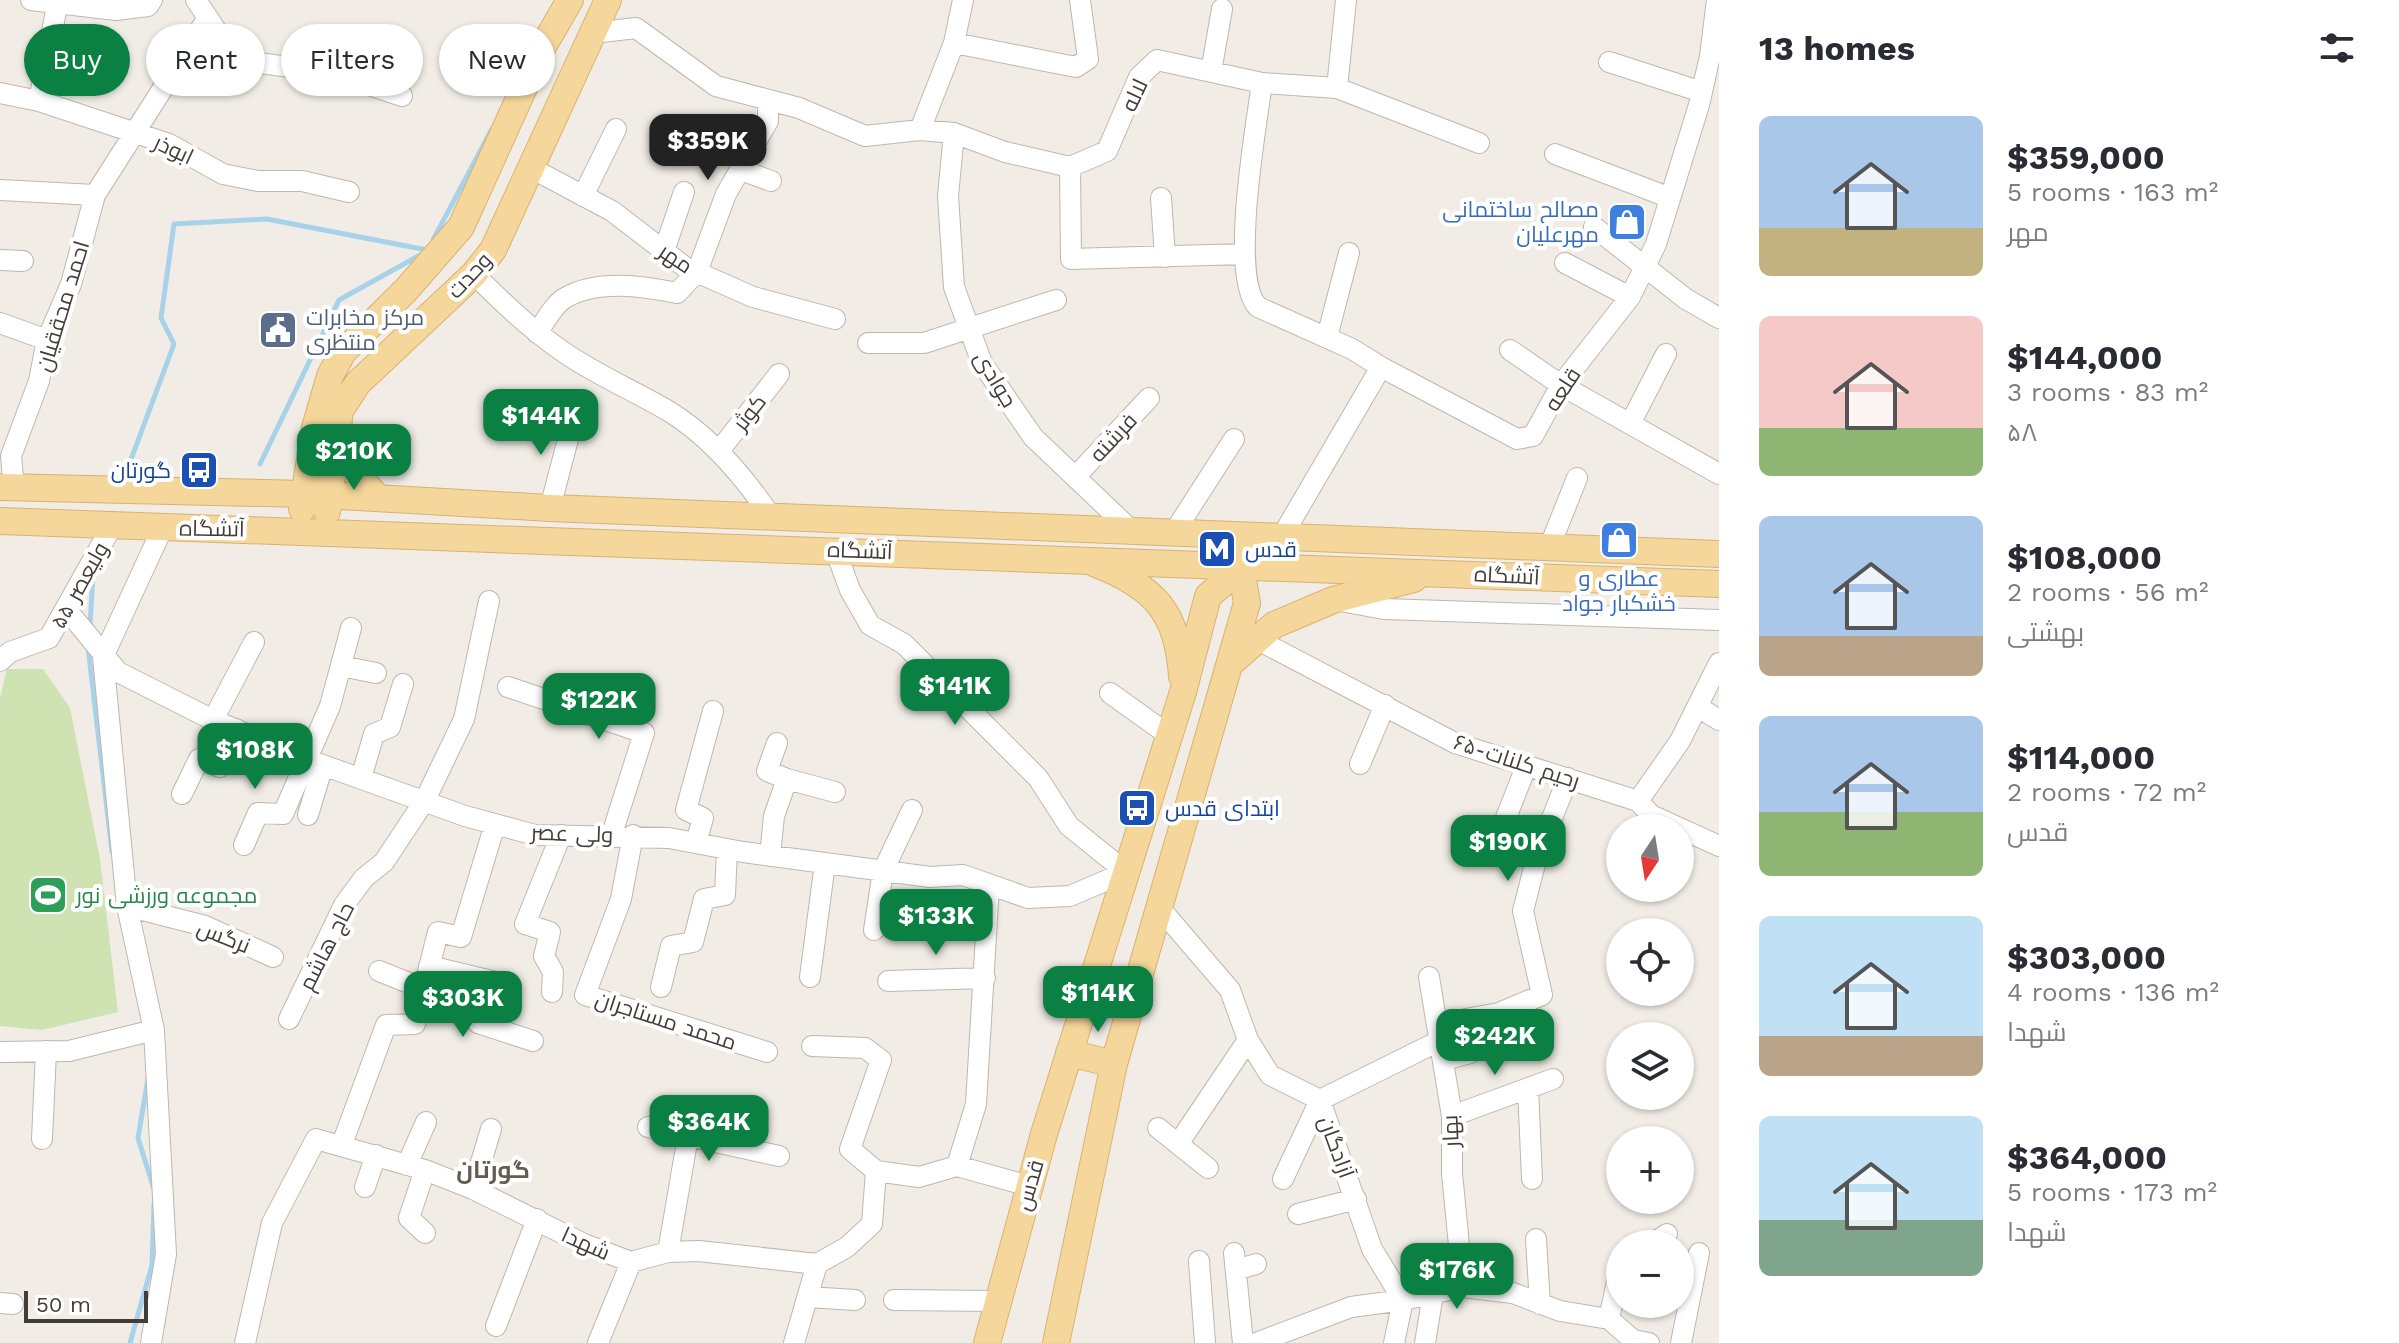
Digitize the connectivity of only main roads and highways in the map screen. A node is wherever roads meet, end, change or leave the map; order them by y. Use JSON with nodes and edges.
{"nodes":[{"id":1,"x":570,"y":0,"type":"edge"},
{"id":2,"x":608,"y":0,"type":"edge"},
{"id":3,"x":556,"y":23,"type":"joint"},
{"id":4,"x":591,"y":38,"type":"junction"},
{"id":5,"x":555,"y":73,"type":"edge"},
{"id":6,"x":567,"y":89,"type":"junction"},
{"id":7,"x":520,"y":96,"type":"edge"},
{"id":8,"x":323,"y":451,"type":"junction"},
{"id":9,"x":7,"y":488,"type":"edge"},
{"id":10,"x":249,"y":492,"type":"junction"},
{"id":11,"x":317,"y":495,"type":"junction"},
{"id":12,"x":378,"y":498,"type":"junction"},
{"id":13,"x":0,"y":521,"type":"edge"},
{"id":14,"x":298,"y":530,"type":"junction"},
{"id":15,"x":325,"y":532,"type":"junction"},
{"id":16,"x":1244,"y":538,"type":"junction"},
{"id":17,"x":1719,"y":554,"type":"edge"},
{"id":18,"x":1081,"y":558,"type":"junction"},
{"id":19,"x":1241,"y":568,"type":"junction"},
{"id":20,"x":1441,"y":572,"type":"junction"},
{"id":21,"x":1719,"y":584,"type":"edge"},
{"id":22,"x":1232,"y":662,"type":"junction"},
{"id":23,"x":1183,"y":692,"type":"junction"},
{"id":24,"x":1154,"y":784,"type":"junction"},
{"id":25,"x":1193,"y":795,"type":"junction"},
{"id":26,"x":1069,"y":1053,"type":"junction"},
{"id":27,"x":1114,"y":1064,"type":"junction"},
{"id":28,"x":987,"y":1343,"type":"edge"},
{"id":29,"x":1056,"y":1343,"type":"edge"}],
"edges":[{"from":1,"to":3,"type":"main road","name":"وحدت"},
{"from":2,"to":4,"type":"main road","name":"وحدت"},
{"from":3,"to":4,"type":"main road"},
{"from":4,"to":6,"type":"main road","name":"وحدت"},
{"from":5,"to":6,"type":"main road"},
{"from":6,"to":8,"type":"main road","name":"وحدت"},
{"from":7,"to":8,"type":"main road","name":"وحدت"},
{"from":8,"to":10,"type":"main road"},
{"from":8,"to":11,"type":"main road","name":"وحدت"},
{"from":8,"to":12,"type":"main road"},
{"from":9,"to":10,"type":"main road","name":"آتشگاه"},
{"from":10,"to":11,"type":"main road","name":"آتشگاه"},
{"from":11,"to":12,"type":"main road","name":"آتشگاه"},
{"from":11,"to":14,"type":"main road","name":"وحدت"},
{"from":11,"to":15,"type":"main road","name":"وحدت"},
{"from":12,"to":16,"type":"main road","name":"آتشگاه"},
{"from":13,"to":14,"type":"main road","name":"آتشگاه"},
{"from":14,"to":15,"type":"main road","name":"آتشگاه"},
{"from":15,"to":18,"type":"main road","name":"آتشگاه"},
{"from":16,"to":17,"type":"main road","name":"آتشگاه"},
{"from":16,"to":19,"type":"main road"},
{"from":18,"to":19,"type":"main road","name":"آتشگاه"},
{"from":18,"to":23,"type":"main road"},
{"from":19,"to":20,"type":"main road","name":"آتشگاه"},
{"from":19,"to":22,"type":"main road"},
{"from":19,"to":23,"type":"main road","name":"قدس"},
{"from":20,"to":21,"type":"main road","name":"آتشگاه"},
{"from":20,"to":22,"type":"main road"},
{"from":22,"to":25,"type":"main road"},
{"from":23,"to":24,"type":"main road","name":"قدس"},
{"from":24,"to":25,"type":"main road"},
{"from":24,"to":26,"type":"main road","name":"قدس"},
{"from":25,"to":27,"type":"main road"},
{"from":26,"to":27,"type":"main road"},
{"from":26,"to":28,"type":"main road","name":"قدس"},
{"from":27,"to":29,"type":"main road"}]}
